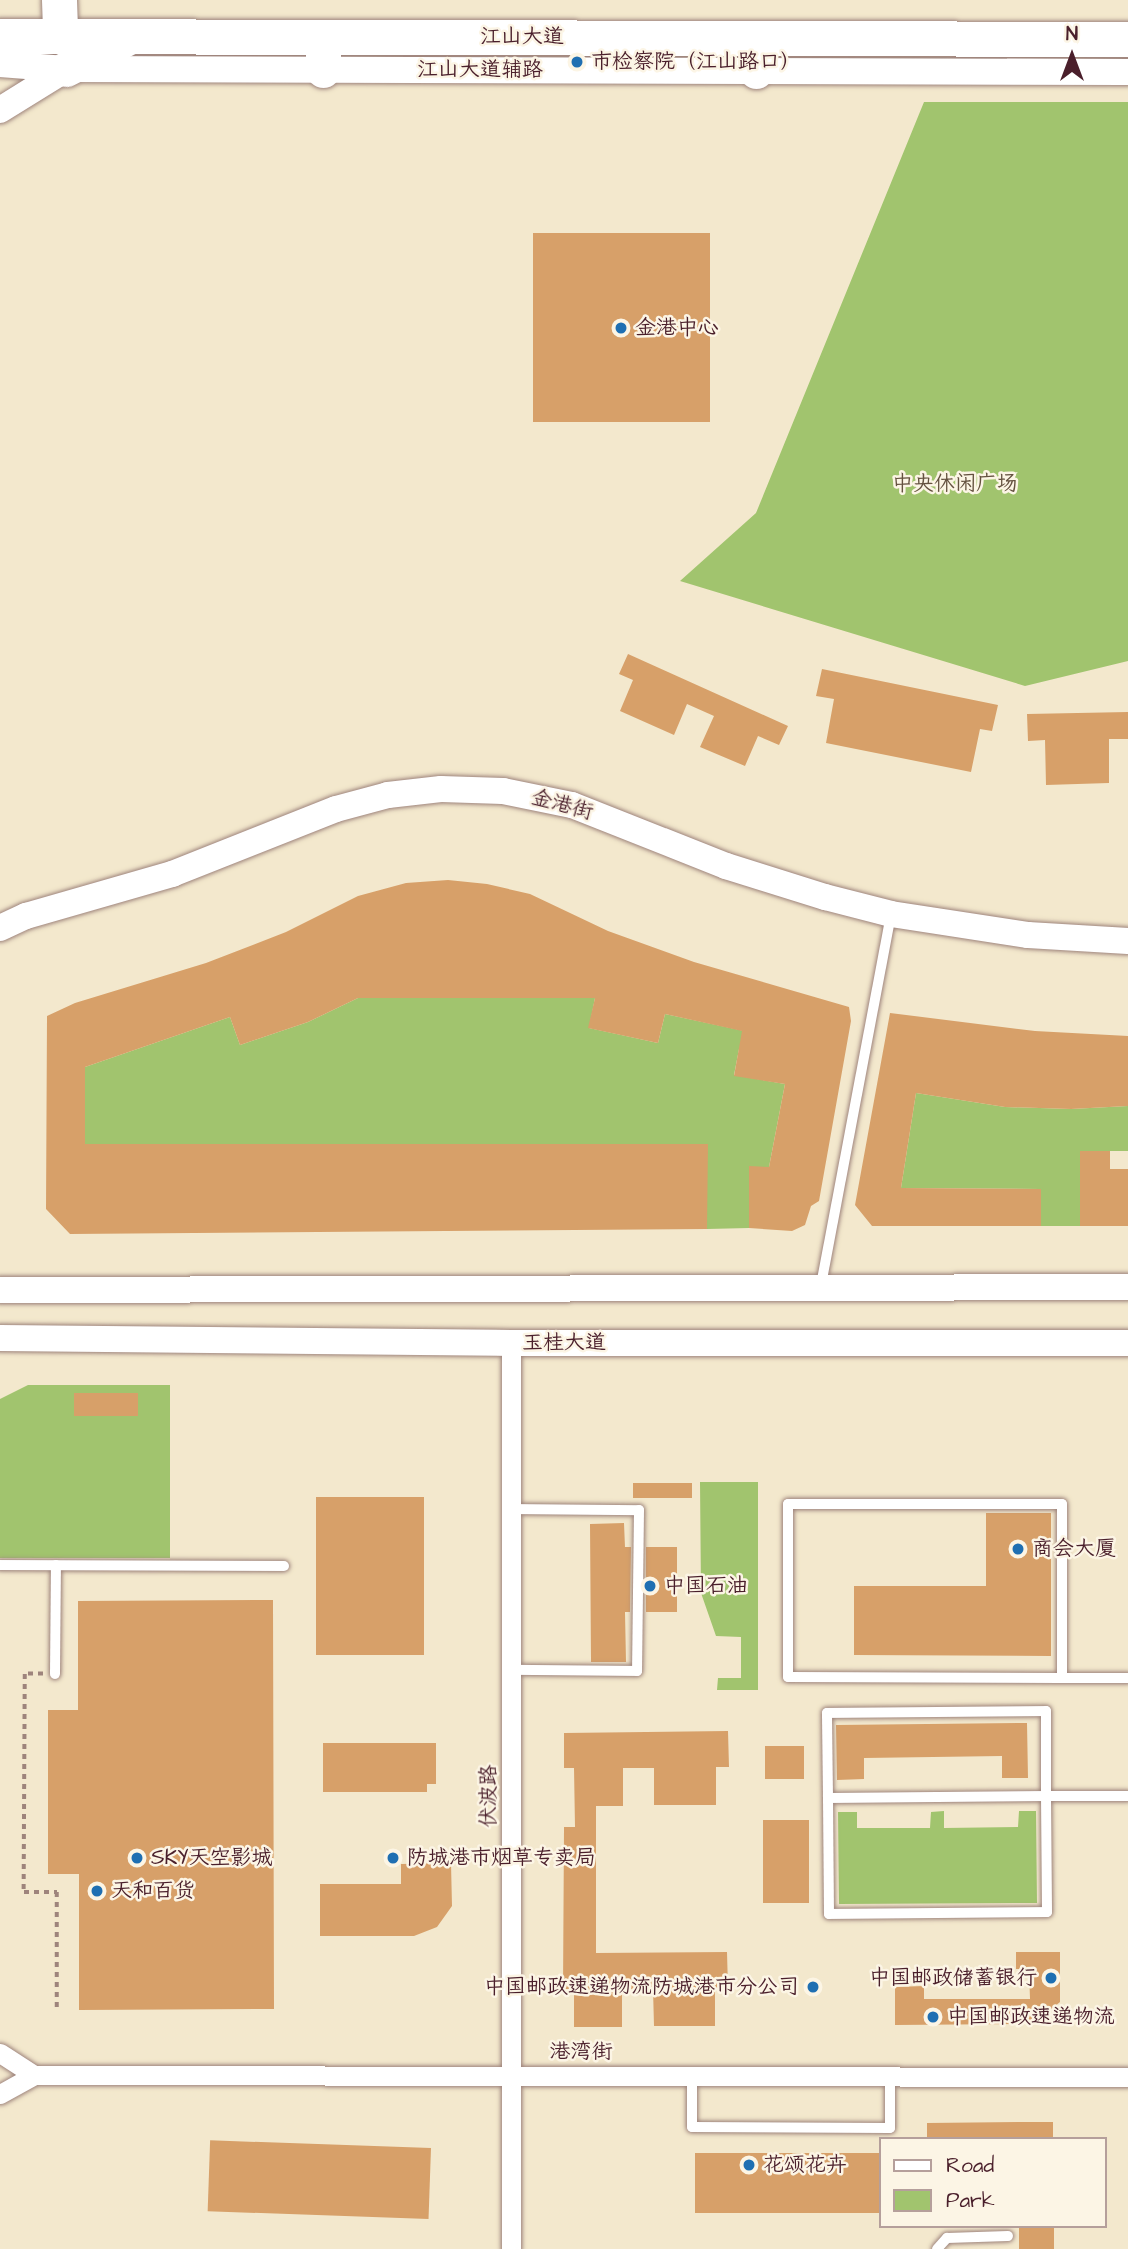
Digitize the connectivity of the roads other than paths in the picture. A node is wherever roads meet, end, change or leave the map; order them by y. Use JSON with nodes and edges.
{"nodes":[{"id":1,"x":60,"y":0,"type":"edge"},
{"id":2,"x":0,"y":36,"type":"edge"},
{"id":3,"x":1128,"y":38,"type":"edge"},
{"id":4,"x":63,"y":52,"type":"junction"},
{"id":5,"x":323,"y":53,"type":"junction"},
{"id":6,"x":756,"y":54,"type":"junction"},
{"id":7,"x":0,"y":64,"type":"edge"},
{"id":8,"x":1128,"y":72,"type":"edge"},
{"id":9,"x":0,"y":110,"type":"edge"},
{"id":10,"x":891,"y":914,"type":"junction"},
{"id":11,"x":0,"y":928,"type":"edge"},
{"id":12,"x":1128,"y":941,"type":"edge"},
{"id":13,"x":821,"y":1287,"type":"junction"},
{"id":14,"x":1128,"y":1287,"type":"edge"},
{"id":15,"x":0,"y":1290,"type":"edge"},
{"id":16,"x":0,"y":1338,"type":"edge"},
{"id":17,"x":511,"y":1343,"type":"junction"},
{"id":18,"x":1128,"y":1343,"type":"edge"},
{"id":19,"x":512,"y":1508,"type":"junction"},
{"id":20,"x":0,"y":1565,"type":"edge"},
{"id":21,"x":55,"y":1565,"type":"junction"},
{"id":22,"x":284,"y":1566,"type":"dead end"},
{"id":23,"x":512,"y":1670,"type":"junction"},
{"id":24,"x":55,"y":1674,"type":"road end"},
{"id":25,"x":1062,"y":1678,"type":"junction"},
{"id":26,"x":1128,"y":1678,"type":"edge"},
{"id":27,"x":1046,"y":1796,"type":"junction"},
{"id":28,"x":1128,"y":1796,"type":"edge"},
{"id":29,"x":828,"y":1798,"type":"junction"},
{"id":30,"x":0,"y":2053,"type":"edge"},
{"id":31,"x":512,"y":2074,"type":"junction"},
{"id":32,"x":34,"y":2075,"type":"junction"},
{"id":33,"x":692,"y":2075,"type":"junction"},
{"id":34,"x":891,"y":2076,"type":"junction"},
{"id":35,"x":1128,"y":2077,"type":"edge"},
{"id":36,"x":0,"y":2094,"type":"edge"},
{"id":37,"x":1008,"y":2236,"type":"dead end"},
{"id":38,"x":511,"y":2249,"type":"edge"},
{"id":39,"x":937,"y":2249,"type":"edge"}],
"edges":[{"from":1,"to":4,"type":"highway"},
{"from":2,"to":4,"type":"highway"},
{"from":3,"to":6,"type":"highway","name":"江山大道"},
{"from":4,"to":5,"type":"main road"},
{"from":4,"to":5,"type":"highway","name":"江山大道"},
{"from":4,"to":7,"type":"main road"},
{"from":4,"to":9,"type":"main road"},
{"from":5,"to":6,"type":"highway","name":"江山大道"},
{"from":6,"to":8,"type":"main road"},
{"from":10,"to":11,"type":"main road","name":"金港街"},
{"from":10,"to":12,"type":"main road","name":"金港街"},
{"from":10,"to":13,"type":"lane"},
{"from":13,"to":14,"type":"main road"},
{"from":13,"to":15,"type":"main road"},
{"from":16,"to":17,"type":"main road","name":"玉桂大道"},
{"from":17,"to":18,"type":"main road","name":"玉桂大道"},
{"from":17,"to":19,"type":"street","name":"伏波路"},
{"from":19,"to":23,"type":"street","name":"伏波路"},
{"from":19,"to":23,"type":"lane"},
{"from":20,"to":21,"type":"lane"},
{"from":21,"to":22,"type":"lane"},
{"from":21,"to":24,"type":"lane"},
{"from":23,"to":31,"type":"street","name":"伏波路"},
{"from":25,"to":25,"type":"lane"},
{"from":25,"to":26,"type":"lane"},
{"from":27,"to":28,"type":"lane"},
{"from":27,"to":29,"type":"lane"},
{"from":27,"to":29,"type":"lane"},
{"from":27,"to":29,"type":"lane"},
{"from":30,"to":32,"type":"street"},
{"from":31,"to":32,"type":"street","name":"港湾街"},
{"from":31,"to":33,"type":"street","name":"港湾街"},
{"from":31,"to":38,"type":"street","name":"伏波路"},
{"from":32,"to":36,"type":"street"},
{"from":33,"to":34,"type":"street","name":"港湾街"},
{"from":33,"to":34,"type":"lane"},
{"from":34,"to":35,"type":"street","name":"港湾街"},
{"from":37,"to":39,"type":"lane"}]}
